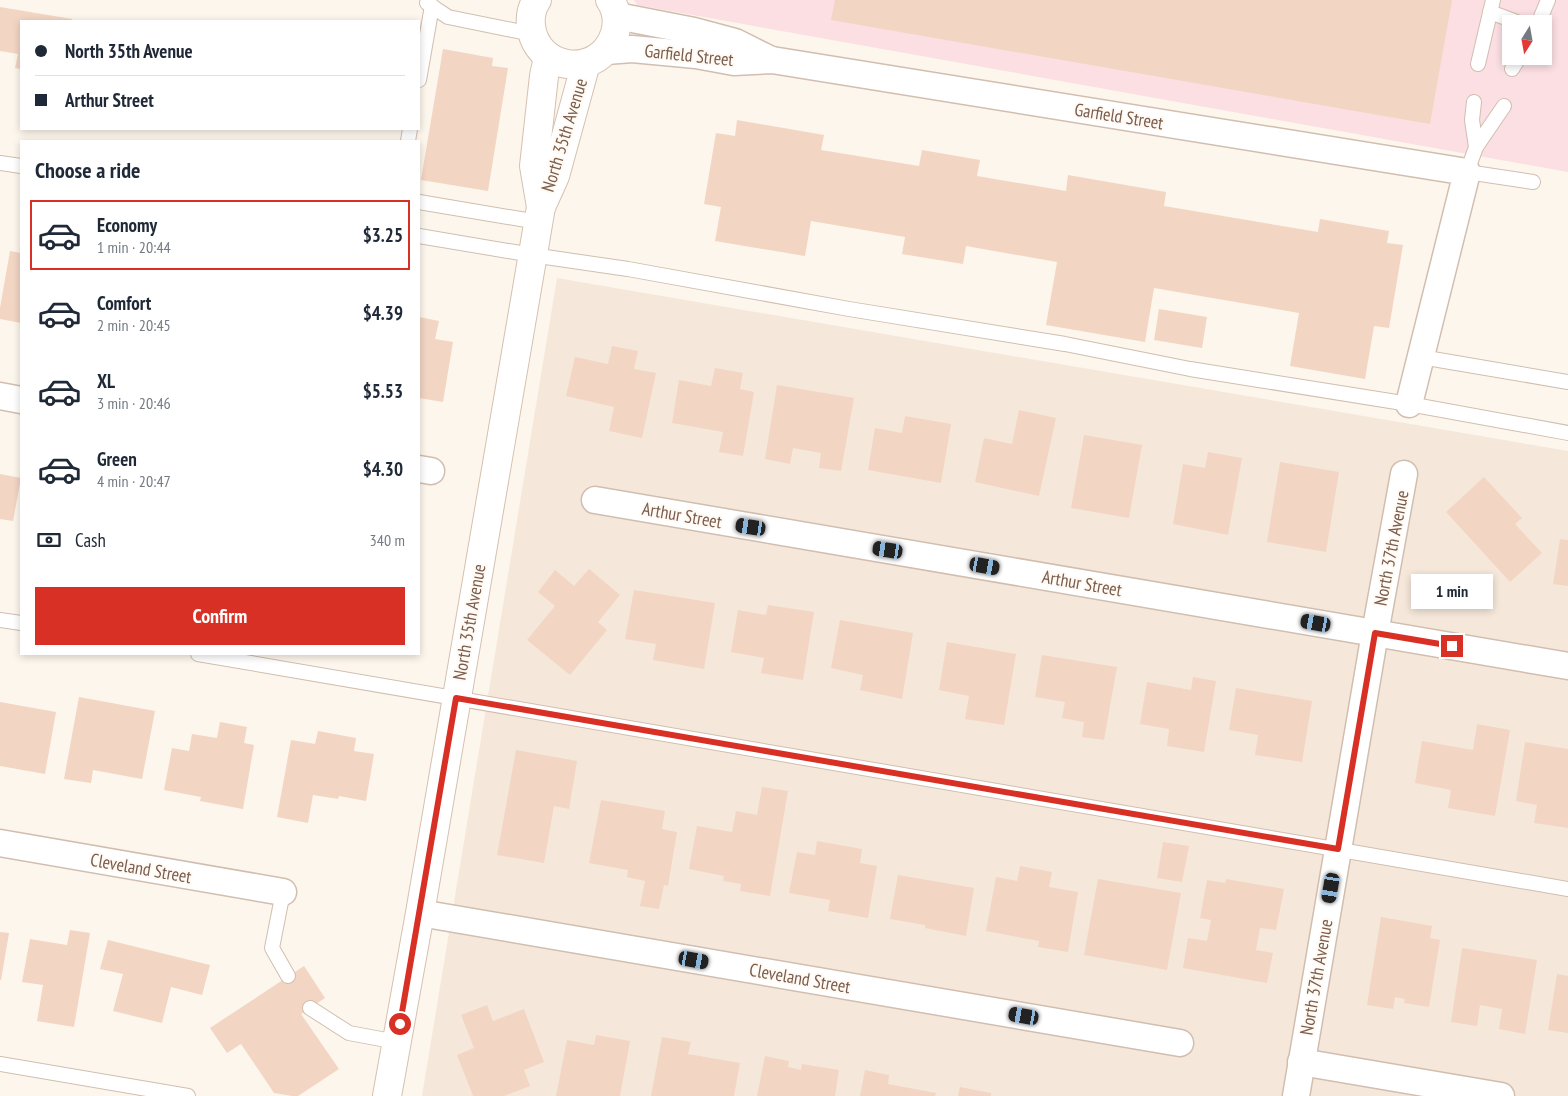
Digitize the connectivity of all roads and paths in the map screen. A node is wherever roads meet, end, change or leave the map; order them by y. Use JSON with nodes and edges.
{"nodes":[{"id":1,"x":537,"y":0,"type":"edge"},
{"id":2,"x":1548,"y":0,"type":"edge"},
{"id":3,"x":435,"y":3,"type":"edge"},
{"id":4,"x":1492,"y":6,"type":"edge"},
{"id":5,"x":613,"y":8,"type":"edge"},
{"id":6,"x":1507,"y":15,"type":"edge"},
{"id":7,"x":1542,"y":15,"type":"edge"},
{"id":8,"x":532,"y":34,"type":"junction"},
{"id":9,"x":548,"y":57,"type":"junction"},
{"id":10,"x":596,"y":57,"type":"junction"},
{"id":11,"x":772,"y":60,"type":"junction"},
{"id":12,"x":1478,"y":64,"type":"dead end"},
{"id":13,"x":1515,"y":65,"type":"edge"},
{"id":14,"x":1512,"y":70,"type":"dead end"},
{"id":15,"x":420,"y":75,"type":"edge"},
{"id":16,"x":1474,"y":102,"type":"dead end"},
{"id":17,"x":1504,"y":106,"type":"dead end"},
{"id":18,"x":1476,"y":147,"type":"junction"},
{"id":19,"x":0,"y":162,"type":"edge"},
{"id":20,"x":20,"y":166,"type":"edge"},
{"id":21,"x":1467,"y":172,"type":"junction"},
{"id":22,"x":1532,"y":182,"type":"dead end"},
{"id":23,"x":420,"y":202,"type":"edge"},
{"id":24,"x":539,"y":214,"type":"junction"},
{"id":25,"x":420,"y":236,"type":"edge"},
{"id":26,"x":532,"y":255,"type":"junction"},
{"id":27,"x":1421,"y":357,"type":"junction"},
{"id":28,"x":1568,"y":382,"type":"edge"},
{"id":29,"x":0,"y":396,"type":"edge"},
{"id":30,"x":20,"y":400,"type":"edge"},
{"id":31,"x":1409,"y":404,"type":"junction"},
{"id":32,"x":1568,"y":433,"type":"edge"},
{"id":33,"x":1404,"y":474,"type":"dead end"},
{"id":34,"x":595,"y":500,"type":"dead end"},
{"id":35,"x":0,"y":620,"type":"edge"},
{"id":36,"x":20,"y":624,"type":"edge"},
{"id":37,"x":1375,"y":633,"type":"junction"},
{"id":38,"x":204,"y":655,"type":"edge"},
{"id":39,"x":1568,"y":666,"type":"edge"},
{"id":40,"x":456,"y":698,"type":"junction"},
{"id":41,"x":0,"y":843,"type":"edge"},
{"id":42,"x":1338,"y":849,"type":"junction"},
{"id":43,"x":1568,"y":889,"type":"edge"},
{"id":44,"x":283,"y":892,"type":"joint"},
{"id":45,"x":420,"y":913,"type":"junction"},
{"id":46,"x":288,"y":976,"type":"dead end"},
{"id":47,"x":310,"y":1008,"type":"dead end"},
{"id":48,"x":397,"y":1042,"type":"junction"},
{"id":49,"x":1180,"y":1043,"type":"dead end"},
{"id":50,"x":1301,"y":1062,"type":"junction"},
{"id":51,"x":0,"y":1064,"type":"edge"},
{"id":52,"x":188,"y":1096,"type":"edge"},
{"id":53,"x":387,"y":1096,"type":"edge"},
{"id":54,"x":1296,"y":1096,"type":"edge"},
{"id":55,"x":1501,"y":1096,"type":"edge"}],
"edges":[{"from":1,"to":8,"type":"street"},
{"from":2,"to":7,"type":"lane"},
{"from":3,"to":8,"type":"lane"},
{"from":3,"to":15,"type":"lane"},
{"from":4,"to":6,"type":"lane"},
{"from":4,"to":12,"type":"lane"},
{"from":5,"to":10,"type":"street","name":"North 35th Avenue"},
{"from":5,"to":11,"type":"street","name":"Garfield Street"},
{"from":8,"to":9,"type":"street"},
{"from":9,"to":10,"type":"street"},
{"from":9,"to":24,"type":"street","name":"North 35th Avenue"},
{"from":10,"to":11,"type":"street","name":"Garfield Street"},
{"from":10,"to":24,"type":"street","name":"North 35th Avenue"},
{"from":11,"to":21,"type":"street","name":"Garfield Street"},
{"from":13,"to":14,"type":"lane"},
{"from":16,"to":18,"type":"lane"},
{"from":17,"to":18,"type":"lane"},
{"from":18,"to":21,"type":"lane"},
{"from":19,"to":20,"type":"lane"},
{"from":21,"to":22,"type":"lane"},
{"from":21,"to":27,"type":"street"},
{"from":23,"to":24,"type":"lane"},
{"from":24,"to":26,"type":"street","name":"North 35th Avenue"},
{"from":25,"to":26,"type":"lane"},
{"from":26,"to":31,"type":"lane"},
{"from":26,"to":40,"type":"street","name":"North 35th Avenue"},
{"from":27,"to":28,"type":"lane"},
{"from":27,"to":31,"type":"street"},
{"from":29,"to":30,"type":"street"},
{"from":31,"to":32,"type":"lane"},
{"from":33,"to":37,"type":"street","name":"North 37th Avenue"},
{"from":34,"to":37,"type":"street","name":"Arthur Street"},
{"from":35,"to":36,"type":"lane"},
{"from":37,"to":39,"type":"street","name":"Arthur Street"},
{"from":37,"to":42,"type":"street","name":"North 37th Avenue"},
{"from":38,"to":40,"type":"lane"},
{"from":40,"to":42,"type":"lane"},
{"from":40,"to":45,"type":"street","name":"North 35th Avenue"},
{"from":41,"to":44,"type":"street","name":"Cleveland Street"},
{"from":42,"to":43,"type":"lane"},
{"from":42,"to":50,"type":"street","name":"North 37th Avenue"},
{"from":44,"to":46,"type":"lane"},
{"from":45,"to":48,"type":"street","name":"North 35th Avenue"},
{"from":45,"to":49,"type":"street","name":"Cleveland Street"},
{"from":47,"to":48,"type":"lane"},
{"from":48,"to":53,"type":"street","name":"North 35th Avenue"},
{"from":50,"to":54,"type":"street","name":"North 37th Avenue"},
{"from":50,"to":55,"type":"street"},
{"from":51,"to":52,"type":"lane"}]}
